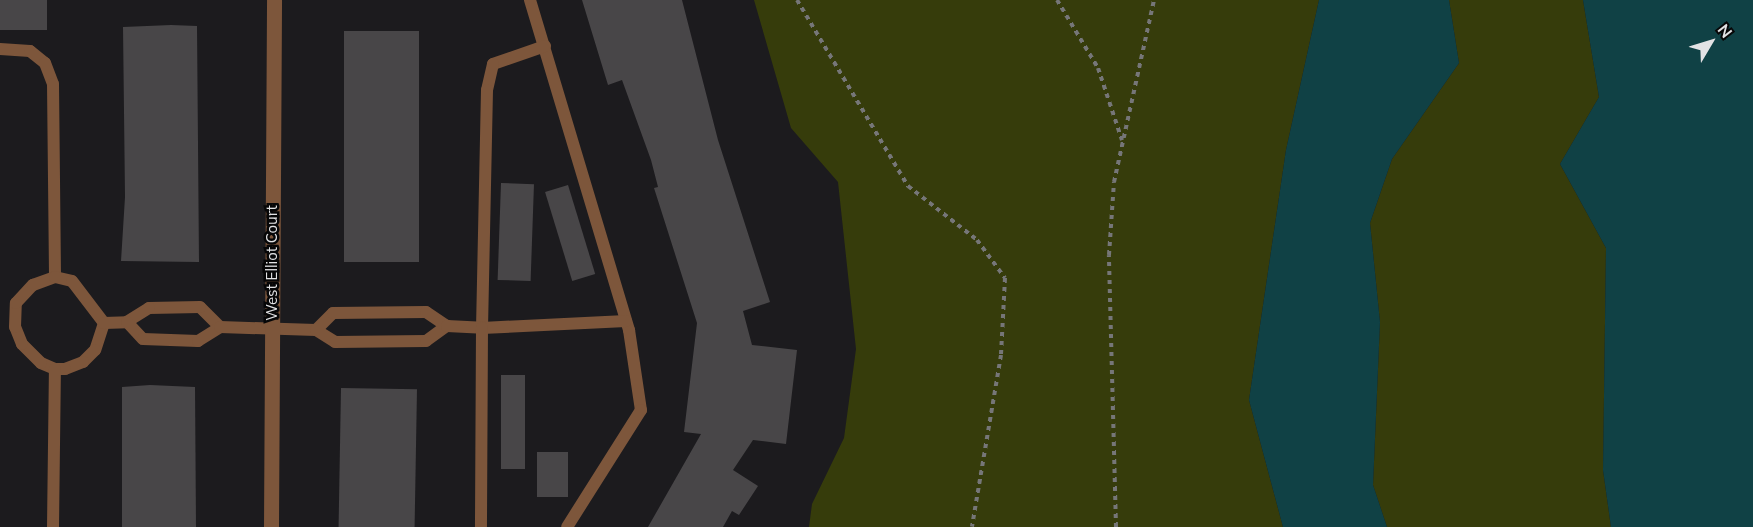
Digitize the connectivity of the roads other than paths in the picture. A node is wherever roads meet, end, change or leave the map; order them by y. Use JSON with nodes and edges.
{"nodes":[{"id":1,"x":274,"y":0,"type":"edge"},
{"id":2,"x":530,"y":0,"type":"edge"},
{"id":3,"x":545,"y":46,"type":"junction"},
{"id":4,"x":0,"y":49,"type":"edge"},
{"id":5,"x":55,"y":277,"type":"junction"},
{"id":6,"x":626,"y":321,"type":"junction"},
{"id":7,"x":127,"y":322,"type":"junction"},
{"id":8,"x":104,"y":323,"type":"junction"},
{"id":9,"x":447,"y":326,"type":"junction"},
{"id":10,"x":220,"y":327,"type":"junction"},
{"id":11,"x":272,"y":328,"type":"junction"},
{"id":12,"x":482,"y":328,"type":"junction"},
{"id":13,"x":316,"y":330,"type":"junction"},
{"id":14,"x":55,"y":369,"type":"junction"},
{"id":15,"x":53,"y":527,"type":"edge"},
{"id":16,"x":271,"y":527,"type":"edge"},
{"id":17,"x":481,"y":527,"type":"edge"},
{"id":18,"x":567,"y":527,"type":"edge"}],
"edges":[{"from":1,"to":11,"type":"street","name":"West Elliot Court"},
{"from":2,"to":3,"type":"lane"},
{"from":3,"to":6,"type":"lane"},
{"from":3,"to":12,"type":"lane"},
{"from":4,"to":5,"type":"lane"},
{"from":5,"to":8,"type":"lane"},
{"from":5,"to":14,"type":"lane"},
{"from":6,"to":12,"type":"lane"},
{"from":6,"to":18,"type":"lane"},
{"from":7,"to":8,"type":"lane"},
{"from":7,"to":10,"type":"lane"},
{"from":7,"to":10,"type":"lane"},
{"from":8,"to":14,"type":"lane"},
{"from":9,"to":12,"type":"lane"},
{"from":9,"to":13,"type":"lane"},
{"from":9,"to":13,"type":"lane"},
{"from":10,"to":11,"type":"lane"},
{"from":11,"to":13,"type":"lane"},
{"from":11,"to":16,"type":"street","name":"West Elliot Court"},
{"from":12,"to":17,"type":"lane"},
{"from":14,"to":15,"type":"lane"}]}
